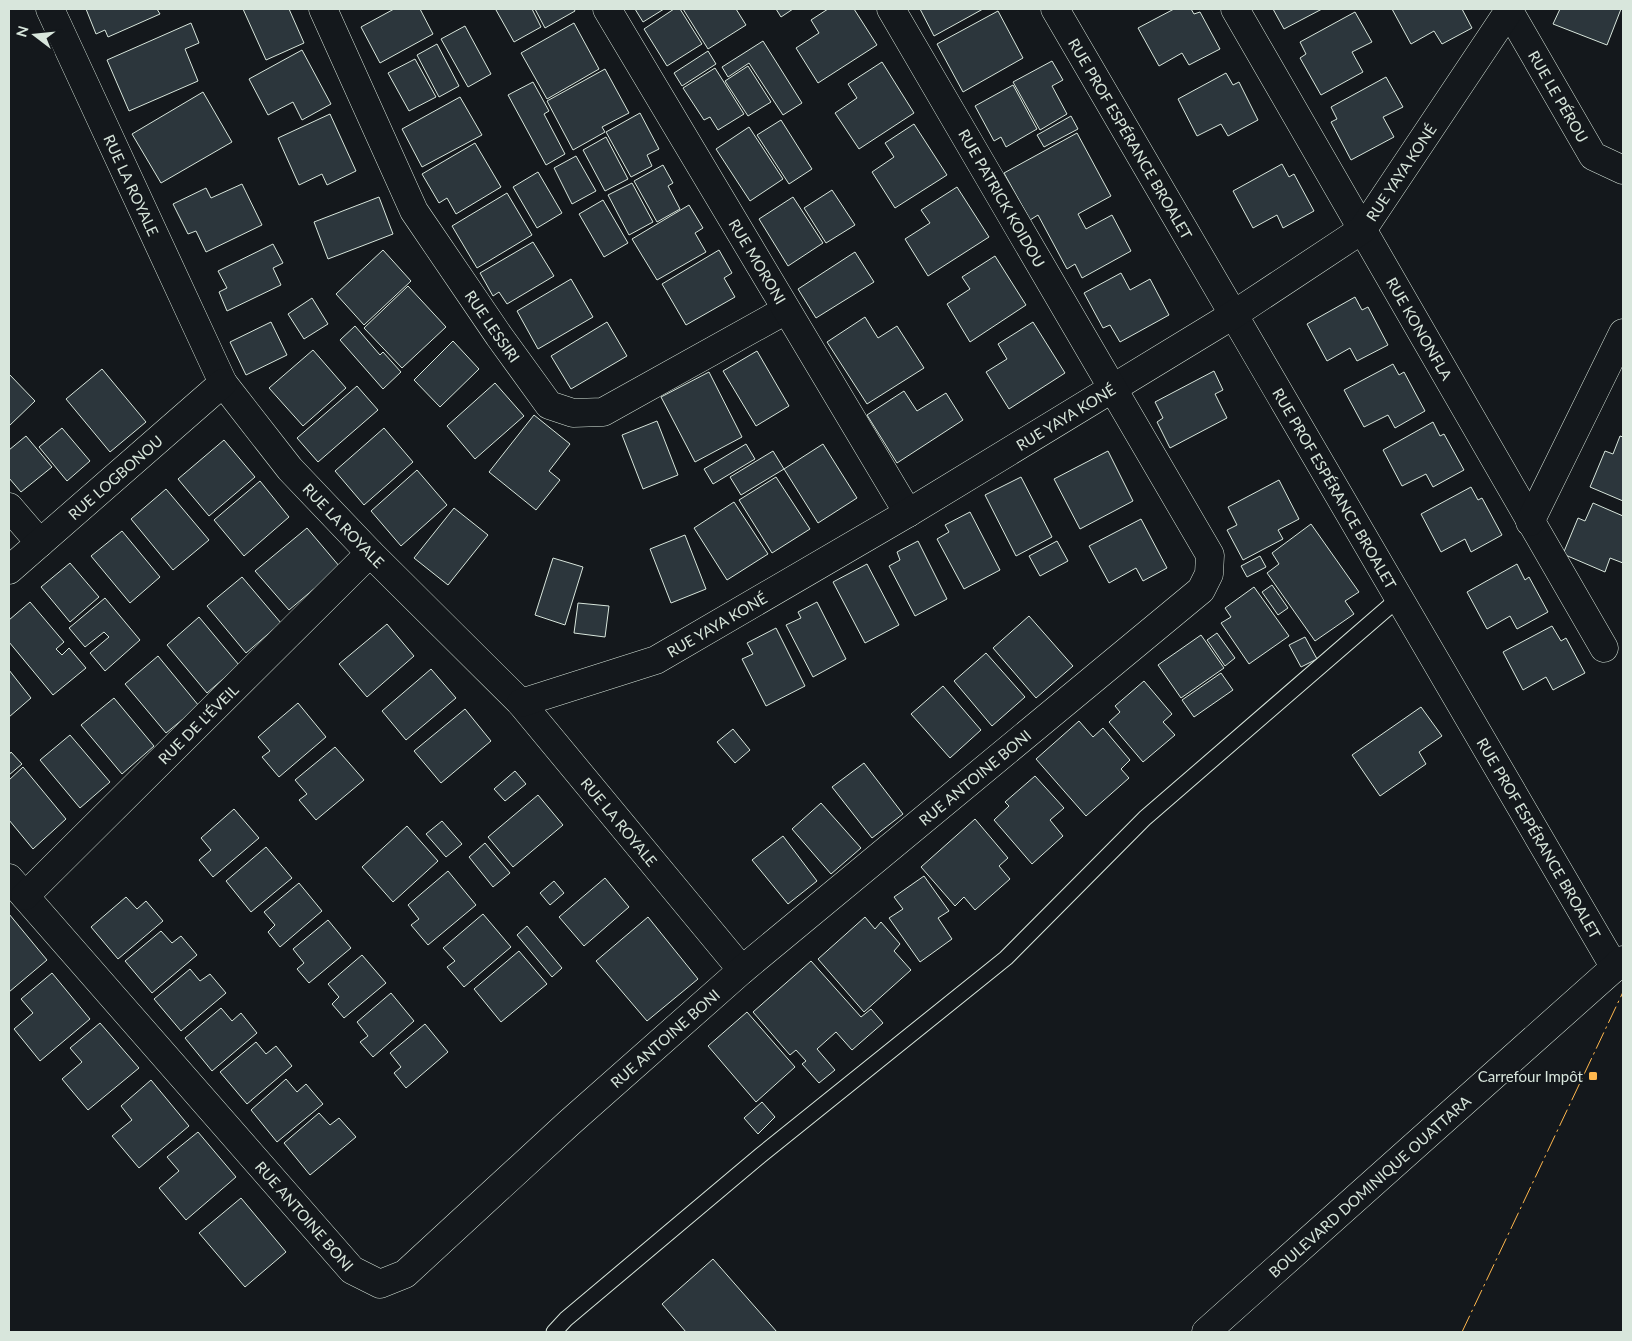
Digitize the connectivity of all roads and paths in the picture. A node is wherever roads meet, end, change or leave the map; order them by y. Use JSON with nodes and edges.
{"nodes":[{"id":1,"x":50,"y":9,"type":"edge"},
{"id":2,"x":323,"y":9,"type":"edge"},
{"id":3,"x":607,"y":9,"type":"edge"},
{"id":4,"x":891,"y":9,"type":"edge"},
{"id":5,"x":1055,"y":9,"type":"edge"},
{"id":6,"x":1234,"y":9,"type":"edge"},
{"id":7,"x":1509,"y":10,"type":"edge"},
{"id":8,"x":1623,"y":170,"type":"edge"},
{"id":9,"x":1363,"y":229,"type":"junction"},
{"id":10,"x":786,"y":310,"type":"junction"},
{"id":11,"x":1233,"y":315,"type":"junction"},
{"id":12,"x":1623,"y":333,"type":"edge"},
{"id":13,"x":222,"y":383,"type":"junction"},
{"id":14,"x":1112,"y":388,"type":"junction"},
{"id":15,"x":9,"y":507,"type":"edge"},
{"id":16,"x":908,"y":513,"type":"junction"},
{"id":17,"x":1530,"y":522,"type":"junction"},
{"id":18,"x":40,"y":543,"type":"junction"},
{"id":19,"x":370,"y":553,"type":"junction"},
{"id":20,"x":9,"y":570,"type":"edge"},
{"id":21,"x":1398,"y":598,"type":"junction"},
{"id":22,"x":1604,"y":648,"type":"dead end"},
{"id":23,"x":521,"y":703,"type":"junction"},
{"id":24,"x":17,"y":887,"type":"edge"},
{"id":25,"x":1619,"y":964,"type":"edge"},
{"id":26,"x":742,"y":970,"type":"junction"},
{"id":27,"x":554,"y":1332,"type":"edge"},
{"id":28,"x":1206,"y":1332,"type":"edge"}],
"edges":[{"from":1,"to":13,"type":"street","name":"RUE LA ROYALE"},
{"from":2,"to":10,"type":"street","name":"RUE LESSIRI"},
{"from":3,"to":10,"type":"street","name":"RUE MORONI"},
{"from":4,"to":14,"type":"street","name":"RUE PATRICK KOIDOU"},
{"from":5,"to":11,"type":"street","name":"RUE PROF ESPÉRANCE BROALET"},
{"from":6,"to":9,"type":"street","name":"RUE KONONFLA"},
{"from":7,"to":8,"type":"street","name":"RUE LE PÉROU"},
{"from":7,"to":9,"type":"street","name":"RUE YAYA KONÉ"},
{"from":9,"to":11,"type":"street","name":"RUE YAYA KONÉ"},
{"from":9,"to":17,"type":"street","name":"RUE KONONFLA"},
{"from":10,"to":16,"type":"street","name":"RUE MORONI"},
{"from":11,"to":14,"type":"street","name":"RUE YAYA KONÉ"},
{"from":11,"to":21,"type":"street","name":"RUE PROF ESPÉRANCE BROALET"},
{"from":12,"to":17,"type":"street"},
{"from":13,"to":18,"type":"street","name":"RUE LOGBONOU"},
{"from":13,"to":19,"type":"street","name":"RUE LA ROYALE"},
{"from":14,"to":16,"type":"street","name":"RUE YAYA KONÉ"},
{"from":14,"to":26,"type":"street","name":"RUE ANTOINE BONI"},
{"from":15,"to":18,"type":"street"},
{"from":16,"to":23,"type":"street","name":"RUE YAYA KONÉ"},
{"from":17,"to":22,"type":"street","name":"RUE KONONFLA"},
{"from":18,"to":20,"type":"street","name":"RUE LOGBONOU"},
{"from":19,"to":23,"type":"street","name":"RUE LA ROYALE"},
{"from":19,"to":24,"type":"street","name":"RUE DE L'ÉVEIL"},
{"from":21,"to":25,"type":"street","name":"RUE PROF ESPÉRANCE BROALET"},
{"from":21,"to":27,"type":"lane"},
{"from":23,"to":26,"type":"street","name":"RUE LA ROYALE"},
{"from":24,"to":26,"type":"street","name":"RUE ANTOINE BONI"},
{"from":25,"to":28,"type":"street","name":"BOULEVARD DOMINIQUE OUATTARA"}]}
